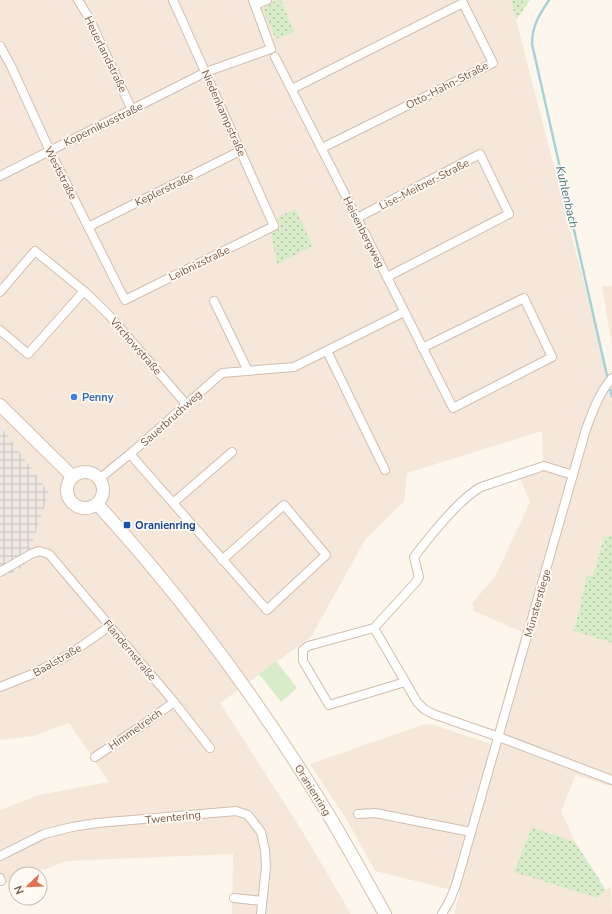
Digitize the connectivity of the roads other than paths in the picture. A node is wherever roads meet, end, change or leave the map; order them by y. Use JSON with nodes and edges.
{"nodes":[{"id":1,"x":78,"y":0,"type":"edge"},
{"id":2,"x":173,"y":0,"type":"edge"},
{"id":3,"x":267,"y":0,"type":"edge"},
{"id":4,"x":254,"y":2,"type":"edge"},
{"id":5,"x":0,"y":46,"type":"edge"},
{"id":6,"x":275,"y":57,"type":"dead end"},
{"id":7,"x":206,"y":72,"type":"junction"},
{"id":8,"x":292,"y":89,"type":"junction"},
{"id":9,"x":132,"y":110,"type":"junction"},
{"id":10,"x":322,"y":148,"type":"junction"},
{"id":11,"x":50,"y":151,"type":"junction"},
{"id":12,"x":240,"y":151,"type":"junction"},
{"id":13,"x":0,"y":176,"type":"edge"},
{"id":14,"x":357,"y":218,"type":"junction"},
{"id":15,"x":274,"y":226,"type":"joint"},
{"id":16,"x":88,"y":227,"type":"junction"},
{"id":17,"x":388,"y":277,"type":"junction"},
{"id":18,"x":84,"y":291,"type":"junction"},
{"id":19,"x":0,"y":292,"type":"edge"},
{"id":20,"x":125,"y":300,"type":"joint"},
{"id":21,"x":214,"y":301,"type":"dead end"},
{"id":22,"x":404,"y":312,"type":"junction"},
{"id":23,"x":0,"y":330,"type":"edge"},
{"id":24,"x":422,"y":348,"type":"junction"},
{"id":25,"x":327,"y":351,"type":"junction"},
{"id":26,"x":248,"y":371,"type":"junction"},
{"id":27,"x":612,"y":378,"type":"edge"},
{"id":28,"x":186,"y":404,"type":"junction"},
{"id":29,"x":0,"y":405,"type":"edge"},
{"id":30,"x":232,"y":452,"type":"dead end"},
{"id":31,"x":130,"y":454,"type":"junction"},
{"id":32,"x":385,"y":470,"type":"dead end"},
{"id":33,"x":573,"y":475,"type":"junction"},
{"id":34,"x":73,"y":477,"type":"junction"},
{"id":35,"x":99,"y":479,"type":"junction"},
{"id":36,"x":173,"y":503,"type":"junction"},
{"id":37,"x":97,"y":504,"type":"junction"},
{"id":38,"x":222,"y":560,"type":"junction"},
{"id":39,"x":0,"y":572,"type":"edge"},
{"id":40,"x":110,"y":626,"type":"junction"},
{"id":41,"x":374,"y":628,"type":"junction"},
{"id":42,"x":405,"y":682,"type":"junction"},
{"id":43,"x":0,"y":687,"type":"edge"},
{"id":44,"x":174,"y":702,"type":"junction"},
{"id":45,"x":499,"y":737,"type":"junction"},
{"id":46,"x":210,"y":748,"type":"dead end"},
{"id":47,"x":95,"y":756,"type":"dead end"},
{"id":48,"x":612,"y":780,"type":"edge"},
{"id":49,"x":358,"y":814,"type":"dead end"},
{"id":50,"x":471,"y":832,"type":"junction"},
{"id":51,"x":0,"y":856,"type":"edge"},
{"id":52,"x":234,"y":898,"type":"dead end"},
{"id":53,"x":262,"y":901,"type":"junction"},
{"id":54,"x":261,"y":914,"type":"edge"},
{"id":55,"x":385,"y":914,"type":"edge"},
{"id":56,"x":443,"y":914,"type":"edge"}],
"edges":[{"from":1,"to":9,"type":"street","name":"Heuerlandstraße"},
{"from":2,"to":7,"type":"street","name":"Niedenkampstraße"},
{"from":3,"to":4,"type":"street"},
{"from":4,"to":7,"type":"street","name":"Kopernikusstraße"},
{"from":5,"to":11,"type":"street","name":"Weststraße"},
{"from":6,"to":8,"type":"street","name":"Heisenbergweg"},
{"from":7,"to":9,"type":"street","name":"Kopernikusstraße"},
{"from":7,"to":12,"type":"street","name":"Niedenkampstraße"},
{"from":8,"to":10,"type":"street","name":"Heisenbergweg"},
{"from":8,"to":10,"type":"street","name":"Otto-Hahn-Straße"},
{"from":9,"to":11,"type":"street","name":"Kopernikusstraße"},
{"from":10,"to":14,"type":"street","name":"Heisenbergweg"},
{"from":11,"to":13,"type":"street","name":"Kopernikusstraße"},
{"from":11,"to":16,"type":"street","name":"Weststraße"},
{"from":12,"to":15,"type":"street","name":"Niedenkampstraße"},
{"from":12,"to":16,"type":"street","name":"Keplerstraße"},
{"from":14,"to":17,"type":"street","name":"Heisenbergweg"},
{"from":14,"to":17,"type":"street","name":"Lise-Meitner-Straße"},
{"from":15,"to":20,"type":"street","name":"Leibnizstraße"},
{"from":16,"to":20,"type":"street","name":"Weststraße"},
{"from":17,"to":22,"type":"street","name":"Heisenbergweg"},
{"from":18,"to":19,"type":"street","name":"Virchowstraße"},
{"from":18,"to":23,"type":"street"},
{"from":18,"to":28,"type":"street","name":"Virchowstraße"},
{"from":21,"to":26,"type":"street"},
{"from":22,"to":24,"type":"street","name":"Heisenbergweg"},
{"from":22,"to":25,"type":"street","name":"Sauerbruchweg"},
{"from":24,"to":24,"type":"street","name":"Heisenbergweg"},
{"from":25,"to":26,"type":"street","name":"Sauerbruchweg"},
{"from":25,"to":32,"type":"street"},
{"from":26,"to":28,"type":"street","name":"Sauerbruchweg"},
{"from":27,"to":33,"type":"street","name":"Münsterstiege"},
{"from":28,"to":31,"type":"street","name":"Sauerbruchweg"},
{"from":29,"to":34,"type":"street"},
{"from":30,"to":36,"type":"street"},
{"from":31,"to":35,"type":"street","name":"Sauerbruchweg"},
{"from":31,"to":36,"type":"street"},
{"from":33,"to":41,"type":"street"},
{"from":33,"to":45,"type":"street","name":"Münsterstiege"},
{"from":34,"to":35,"type":"street"},
{"from":34,"to":37,"type":"street"},
{"from":35,"to":37,"type":"street"},
{"from":36,"to":38,"type":"street"},
{"from":37,"to":55,"type":"street","name":"Oranienring"},
{"from":38,"to":38,"type":"street"},
{"from":39,"to":40,"type":"street","name":"Flandernstraße"},
{"from":40,"to":43,"type":"street","name":"Baalstraße"},
{"from":40,"to":44,"type":"street","name":"Flandernstraße"},
{"from":41,"to":42,"type":"street"},
{"from":41,"to":42,"type":"street"},
{"from":42,"to":45,"type":"street"},
{"from":44,"to":46,"type":"street","name":"Flandernstraße"},
{"from":44,"to":47,"type":"street","name":"Himmelreich"},
{"from":45,"to":48,"type":"street"},
{"from":45,"to":50,"type":"street","name":"Münsterstiege"},
{"from":49,"to":50,"type":"street"},
{"from":50,"to":56,"type":"street","name":"Münsterstiege"},
{"from":51,"to":53,"type":"street","name":"Twentering"},
{"from":52,"to":53,"type":"street"},
{"from":53,"to":54,"type":"street","name":"Twentering"}]}
